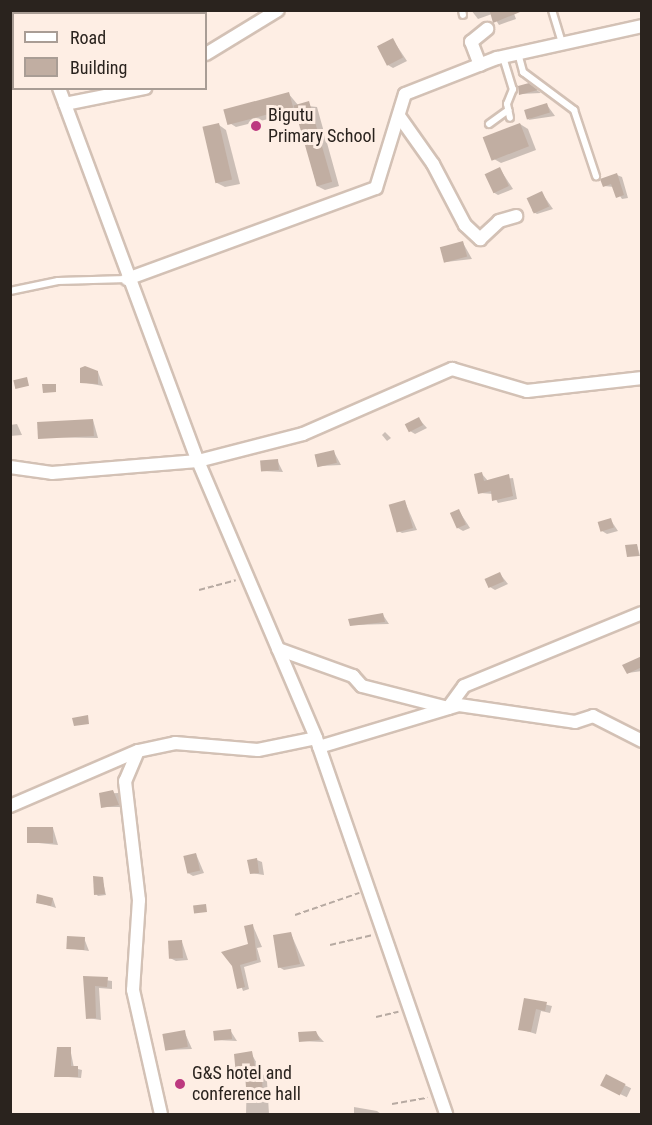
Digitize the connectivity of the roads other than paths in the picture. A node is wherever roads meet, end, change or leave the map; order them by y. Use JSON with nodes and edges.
{"nodes":[{"id":1,"x":278,"y":10,"type":"edge"},
{"id":2,"x":552,"y":10,"type":"edge"},
{"id":3,"x":642,"y":26,"type":"edge"},
{"id":4,"x":486,"y":29,"type":"dead end"},
{"id":5,"x":561,"y":43,"type":"junction"},
{"id":6,"x":207,"y":53,"type":"edge"},
{"id":7,"x":518,"y":53,"type":"junction"},
{"id":8,"x":503,"y":57,"type":"junction"},
{"id":9,"x":480,"y":65,"type":"junction"},
{"id":10,"x":60,"y":90,"type":"edge"},
{"id":11,"x":136,"y":90,"type":"edge"},
{"id":12,"x":65,"y":104,"type":"junction"},
{"id":13,"x":508,"y":110,"type":"junction"},
{"id":14,"x":399,"y":116,"type":"junction"},
{"id":15,"x":510,"y":118,"type":"dead end"},
{"id":16,"x":489,"y":124,"type":"dead end"},
{"id":17,"x":596,"y":176,"type":"dead end"},
{"id":18,"x":516,"y":216,"type":"dead end"},
{"id":19,"x":127,"y":279,"type":"junction"},
{"id":20,"x":10,"y":291,"type":"edge"},
{"id":21,"x":642,"y":378,"type":"edge"},
{"id":22,"x":198,"y":461,"type":"junction"},
{"id":23,"x":10,"y":467,"type":"edge"},
{"id":24,"x":642,"y":613,"type":"edge"},
{"id":25,"x":278,"y":649,"type":"junction"},
{"id":26,"x":448,"y":708,"type":"junction"},
{"id":27,"x":642,"y":741,"type":"edge"},
{"id":28,"x":317,"y":742,"type":"junction"},
{"id":29,"x":138,"y":751,"type":"junction"},
{"id":30,"x":10,"y":806,"type":"edge"},
{"id":31,"x":161,"y":1114,"type":"edge"},
{"id":32,"x":446,"y":1114,"type":"edge"}],
"edges":[{"from":1,"to":6,"type":"street"},
{"from":2,"to":5,"type":"lane"},
{"from":3,"to":5,"type":"street"},
{"from":4,"to":9,"type":"street"},
{"from":5,"to":7,"type":"street"},
{"from":7,"to":8,"type":"street"},
{"from":7,"to":17,"type":"lane"},
{"from":8,"to":9,"type":"street"},
{"from":8,"to":13,"type":"lane"},
{"from":9,"to":14,"type":"street"},
{"from":10,"to":12,"type":"street"},
{"from":11,"to":12,"type":"street"},
{"from":12,"to":19,"type":"street"},
{"from":13,"to":15,"type":"lane"},
{"from":13,"to":16,"type":"lane"},
{"from":14,"to":18,"type":"street"},
{"from":14,"to":19,"type":"street"},
{"from":19,"to":20,"type":"lane"},
{"from":19,"to":22,"type":"street"},
{"from":21,"to":22,"type":"street"},
{"from":22,"to":23,"type":"street"},
{"from":22,"to":25,"type":"street"},
{"from":24,"to":26,"type":"street"},
{"from":25,"to":26,"type":"street"},
{"from":25,"to":28,"type":"street"},
{"from":26,"to":27,"type":"street"},
{"from":26,"to":28,"type":"street"},
{"from":28,"to":29,"type":"street"},
{"from":28,"to":32,"type":"street"},
{"from":29,"to":30,"type":"street"},
{"from":29,"to":31,"type":"street"}]}
